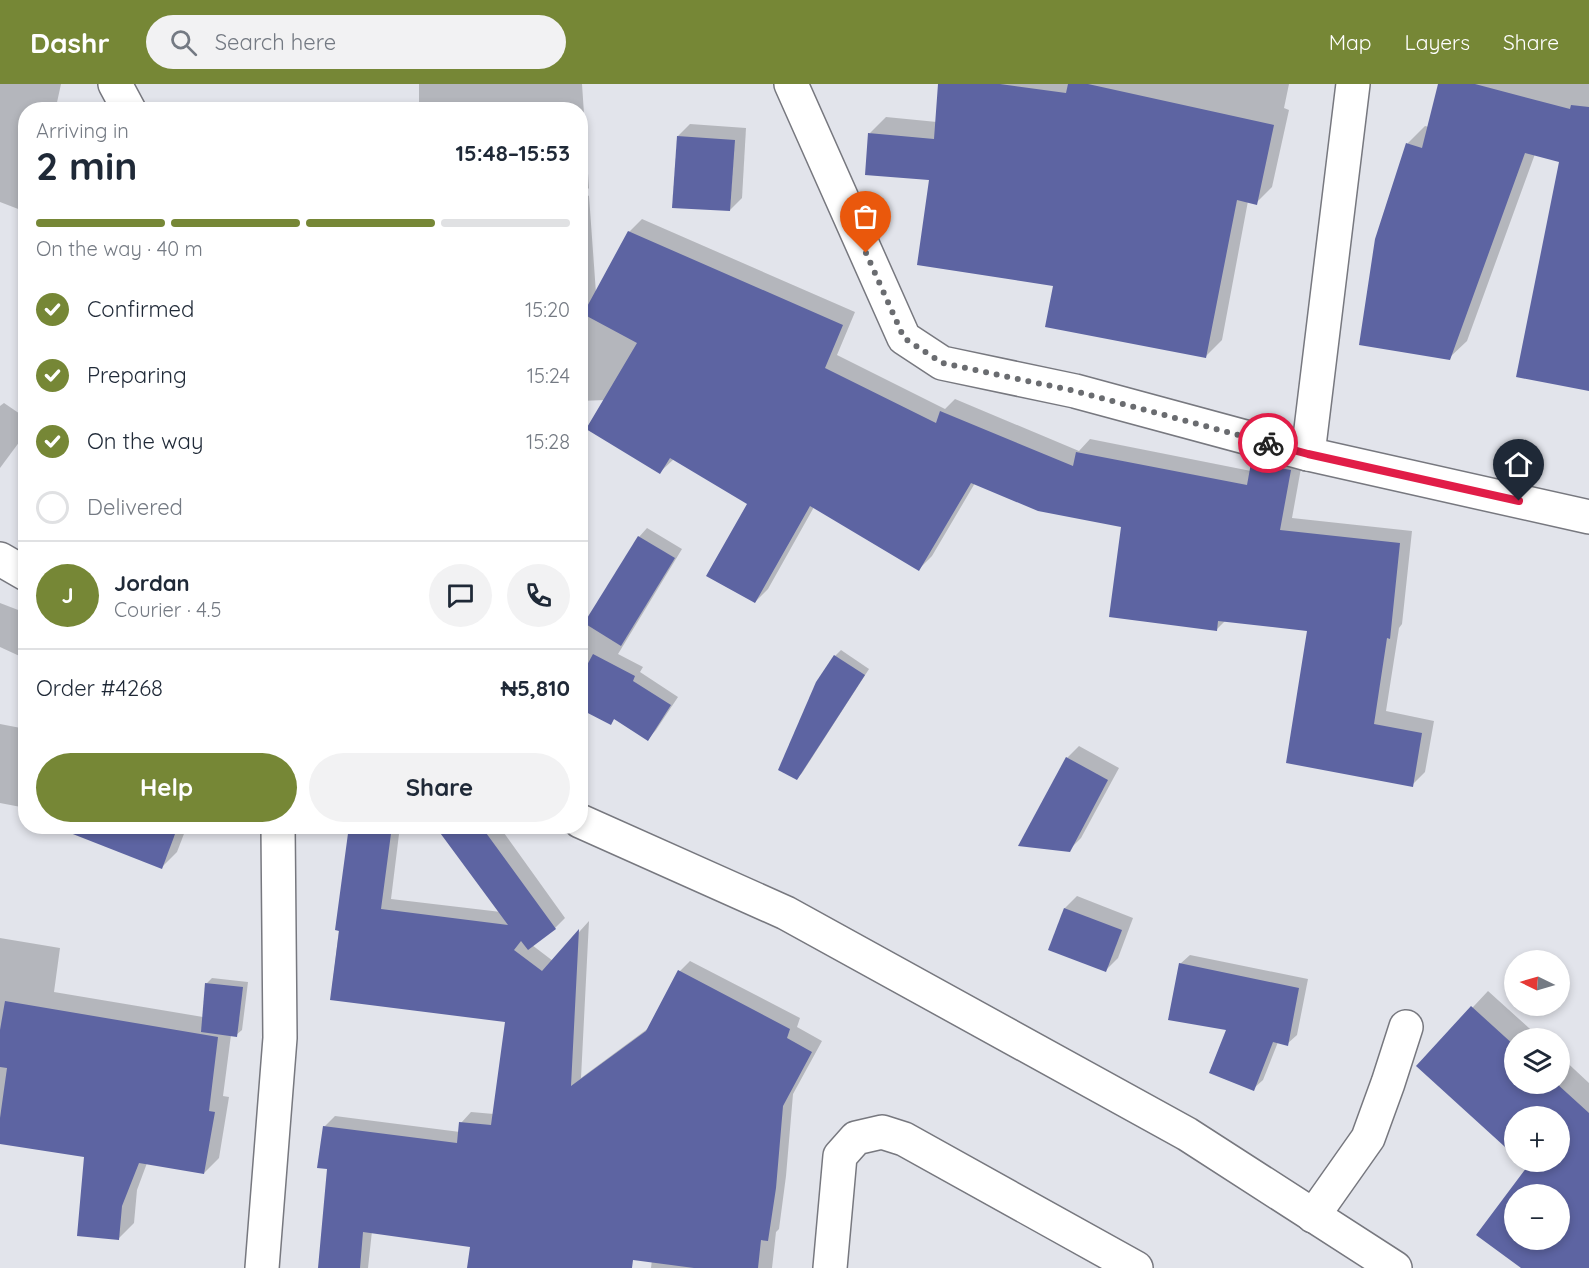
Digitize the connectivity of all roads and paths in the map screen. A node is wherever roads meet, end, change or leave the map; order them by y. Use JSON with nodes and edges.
{"nodes":[{"id":1,"x":115,"y":84,"type":"edge"},
{"id":2,"x":791,"y":84,"type":"edge"},
{"id":3,"x":1353,"y":84,"type":"edge"},
{"id":4,"x":125,"y":102,"type":"edge"},
{"id":5,"x":1308,"y":454,"type":"junction"},
{"id":6,"x":1589,"y":517,"type":"edge"},
{"id":7,"x":0,"y":559,"type":"edge"},
{"id":8,"x":18,"y":569,"type":"edge"},
{"id":9,"x":588,"y":826,"type":"edge"},
{"id":10,"x":278,"y":834,"type":"edge"},
{"id":11,"x":1406,"y":1028,"type":"dead end"},
{"id":12,"x":1313,"y":1216,"type":"junction"},
{"id":13,"x":262,"y":1268,"type":"edge"},
{"id":14,"x":830,"y":1268,"type":"edge"},
{"id":15,"x":1136,"y":1268,"type":"edge"},
{"id":16,"x":1395,"y":1268,"type":"edge"}],
"edges":[{"from":1,"to":4,"type":"street"},
{"from":2,"to":5,"type":"street"},
{"from":3,"to":5,"type":"street"},
{"from":5,"to":6,"type":"street"},
{"from":7,"to":8,"type":"street"},
{"from":9,"to":12,"type":"street"},
{"from":10,"to":13,"type":"street"},
{"from":11,"to":12,"type":"street"},
{"from":12,"to":16,"type":"street"},
{"from":14,"to":15,"type":"street"}]}
